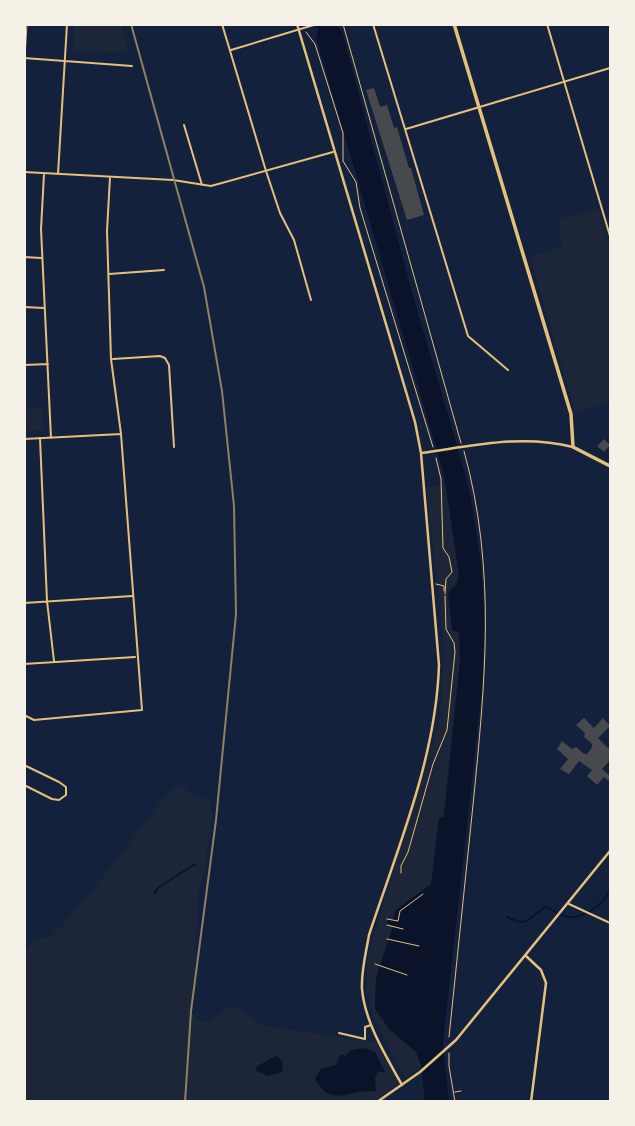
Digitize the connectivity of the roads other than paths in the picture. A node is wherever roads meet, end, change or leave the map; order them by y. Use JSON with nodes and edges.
{"nodes":[{"id":1,"x":27,"y":24,"type":"edge"},
{"id":2,"x":67,"y":24,"type":"edge"},
{"id":3,"x":222,"y":24,"type":"edge"},
{"id":4,"x":297,"y":24,"type":"edge"},
{"id":5,"x":373,"y":24,"type":"edge"},
{"id":6,"x":454,"y":24,"type":"edge"},
{"id":7,"x":547,"y":24,"type":"edge"},
{"id":8,"x":316,"y":25,"type":"edge"},
{"id":9,"x":299,"y":31,"type":"junction"},
{"id":10,"x":230,"y":50,"type":"junction"},
{"id":11,"x":25,"y":58,"type":"edge"},
{"id":12,"x":65,"y":60,"type":"junction"},
{"id":13,"x":132,"y":66,"type":"dead end"},
{"id":14,"x":611,"y":68,"type":"edge"},
{"id":15,"x":564,"y":83,"type":"junction"},
{"id":16,"x":480,"y":106,"type":"junction"},
{"id":17,"x":184,"y":125,"type":"dead end"},
{"id":18,"x":405,"y":130,"type":"junction"},
{"id":19,"x":335,"y":151,"type":"junction"},
{"id":20,"x":265,"y":171,"type":"junction"},
{"id":21,"x":24,"y":172,"type":"edge"},
{"id":22,"x":44,"y":173,"type":"junction"},
{"id":23,"x":58,"y":174,"type":"junction"},
{"id":24,"x":110,"y":177,"type":"junction"},
{"id":25,"x":202,"y":186,"type":"junction"},
{"id":26,"x":611,"y":236,"type":"edge"},
{"id":27,"x":24,"y":257,"type":"edge"},
{"id":28,"x":42,"y":258,"type":"junction"},
{"id":29,"x":164,"y":270,"type":"dead end"},
{"id":30,"x":109,"y":274,"type":"junction"},
{"id":31,"x":311,"y":300,"type":"dead end"},
{"id":32,"x":24,"y":307,"type":"edge"},
{"id":33,"x":46,"y":307,"type":"junction"},
{"id":34,"x":111,"y":359,"type":"junction"},
{"id":35,"x":48,"y":364,"type":"junction"},
{"id":36,"x":24,"y":365,"type":"edge"},
{"id":37,"x":508,"y":370,"type":"dead end"},
{"id":38,"x":121,"y":433,"type":"junction"},
{"id":39,"x":40,"y":438,"type":"junction"},
{"id":40,"x":51,"y":438,"type":"junction"},
{"id":41,"x":24,"y":439,"type":"edge"},
{"id":42,"x":173,"y":447,"type":"dead end"},
{"id":43,"x":573,"y":447,"type":"junction"},
{"id":44,"x":421,"y":453,"type":"junction"},
{"id":45,"x":611,"y":466,"type":"edge"},
{"id":46,"x":133,"y":596,"type":"junction"},
{"id":47,"x":47,"y":601,"type":"junction"},
{"id":48,"x":24,"y":603,"type":"edge"},
{"id":49,"x":137,"y":657,"type":"junction"},
{"id":50,"x":54,"y":661,"type":"junction"},
{"id":51,"x":24,"y":664,"type":"edge"},
{"id":52,"x":24,"y":715,"type":"edge"},
{"id":53,"x":24,"y":765,"type":"edge"},
{"id":54,"x":24,"y":785,"type":"edge"},
{"id":55,"x":611,"y":851,"type":"edge"},
{"id":56,"x":568,"y":904,"type":"junction"},
{"id":57,"x":611,"y":923,"type":"edge"},
{"id":58,"x":526,"y":956,"type":"junction"},
{"id":59,"x":371,"y":1025,"type":"junction"},
{"id":60,"x":340,"y":1033,"type":"dead end"},
{"id":61,"x":402,"y":1085,"type":"junction"},
{"id":62,"x":377,"y":1101,"type":"edge"},
{"id":63,"x":531,"y":1101,"type":"edge"}],
"edges":[{"from":1,"to":11,"type":"lane"},
{"from":2,"to":12,"type":"street"},
{"from":3,"to":10,"type":"street"},
{"from":4,"to":9,"type":"street"},
{"from":5,"to":18,"type":"street"},
{"from":6,"to":16,"type":"main road"},
{"from":7,"to":15,"type":"street"},
{"from":8,"to":9,"type":"street"},
{"from":9,"to":10,"type":"street"},
{"from":9,"to":19,"type":"street"},
{"from":10,"to":20,"type":"street"},
{"from":11,"to":12,"type":"street"},
{"from":12,"to":13,"type":"street"},
{"from":12,"to":23,"type":"street"},
{"from":14,"to":15,"type":"street"},
{"from":15,"to":16,"type":"street"},
{"from":15,"to":26,"type":"street"},
{"from":16,"to":18,"type":"street"},
{"from":16,"to":43,"type":"main road"},
{"from":17,"to":25,"type":"street"},
{"from":18,"to":37,"type":"street"},
{"from":19,"to":20,"type":"street"},
{"from":19,"to":44,"type":"street"},
{"from":20,"to":25,"type":"street"},
{"from":20,"to":31,"type":"street"},
{"from":21,"to":22,"type":"street"},
{"from":22,"to":23,"type":"street"},
{"from":22,"to":28,"type":"street"},
{"from":23,"to":24,"type":"street"},
{"from":24,"to":25,"type":"street"},
{"from":24,"to":30,"type":"street"},
{"from":27,"to":28,"type":"street"},
{"from":28,"to":33,"type":"street"},
{"from":29,"to":30,"type":"street"},
{"from":30,"to":34,"type":"street"},
{"from":32,"to":33,"type":"street"},
{"from":33,"to":35,"type":"street"},
{"from":34,"to":38,"type":"street"},
{"from":34,"to":42,"type":"street"},
{"from":35,"to":36,"type":"street"},
{"from":35,"to":40,"type":"street"},
{"from":38,"to":40,"type":"street"},
{"from":38,"to":46,"type":"street"},
{"from":39,"to":40,"type":"street"},
{"from":39,"to":41,"type":"street"},
{"from":39,"to":47,"type":"street"},
{"from":43,"to":44,"type":"street"},
{"from":43,"to":45,"type":"main road"},
{"from":44,"to":59,"type":"street"},
{"from":46,"to":47,"type":"street"},
{"from":46,"to":49,"type":"street"},
{"from":47,"to":48,"type":"street"},
{"from":47,"to":50,"type":"street"},
{"from":49,"to":50,"type":"street"},
{"from":49,"to":52,"type":"street"},
{"from":50,"to":51,"type":"street"},
{"from":53,"to":54,"type":"street"},
{"from":55,"to":56,"type":"street"},
{"from":56,"to":57,"type":"street"},
{"from":56,"to":58,"type":"street"},
{"from":58,"to":61,"type":"street"},
{"from":58,"to":63,"type":"street"},
{"from":59,"to":60,"type":"street"},
{"from":59,"to":61,"type":"street"},
{"from":61,"to":62,"type":"street"}]}
